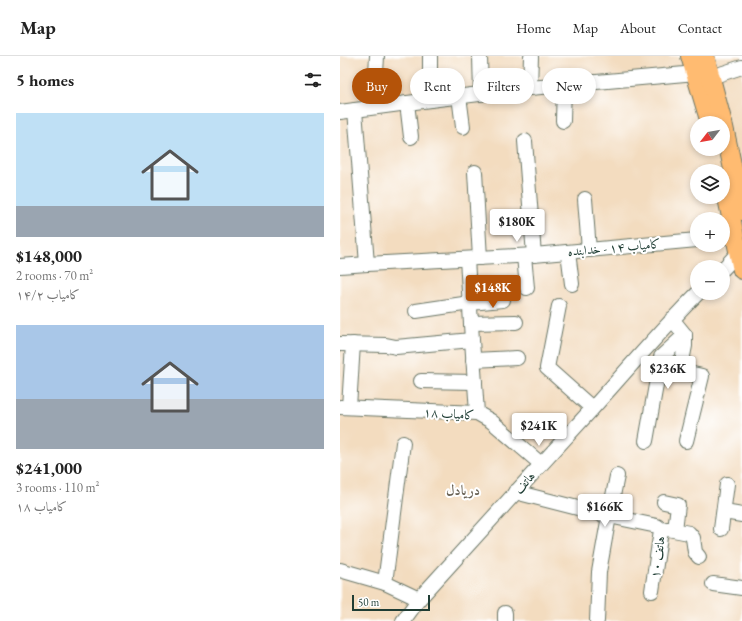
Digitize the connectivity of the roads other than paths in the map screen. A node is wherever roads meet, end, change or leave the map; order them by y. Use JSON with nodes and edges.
{"nodes":[{"id":1,"x":377,"y":56,"type":"edge"},
{"id":2,"x":430,"y":56,"type":"edge"},
{"id":3,"x":480,"y":56,"type":"edge"},
{"id":4,"x":532,"y":56,"type":"edge"},
{"id":5,"x":690,"y":56,"type":"edge"},
{"id":6,"x":705,"y":56,"type":"edge"},
{"id":7,"x":742,"y":67,"type":"edge"},
{"id":8,"x":430,"y":68,"type":"edge"},
{"id":9,"x":480,"y":68,"type":"edge"},
{"id":10,"x":531,"y":68,"type":"edge"},
{"id":11,"x":703,"y":75,"type":"junction"},
{"id":12,"x":596,"y":83,"type":"edge"},
{"id":13,"x":407,"y":103,"type":"junction"},
{"id":14,"x":410,"y":103,"type":"edge"},
{"id":15,"x":460,"y":104,"type":"edge"},
{"id":16,"x":563,"y":104,"type":"edge"},
{"id":17,"x":374,"y":107,"type":"junction"},
{"id":18,"x":354,"y":110,"type":"junction"},
{"id":19,"x":340,"y":112,"type":"edge"},
{"id":20,"x":709,"y":116,"type":"edge"},
{"id":21,"x":563,"y":121,"type":"dead end"},
{"id":22,"x":463,"y":127,"type":"dead end"},
{"id":23,"x":411,"y":137,"type":"dead end"},
{"id":24,"x":526,"y":141,"type":"dead end"},
{"id":25,"x":475,"y":172,"type":"dead end"},
{"id":26,"x":586,"y":199,"type":"dead end"},
{"id":27,"x":728,"y":204,"type":"edge"},
{"id":28,"x":742,"y":211,"type":"edge"},
{"id":29,"x":690,"y":241,"type":"edge"},
{"id":30,"x":589,"y":250,"type":"junction"},
{"id":31,"x":736,"y":250,"type":"edge"},
{"id":32,"x":568,"y":252,"type":"junction"},
{"id":33,"x":529,"y":255,"type":"junction"},
{"id":34,"x":474,"y":259,"type":"junction"},
{"id":35,"x":729,"y":260,"type":"edge"},
{"id":36,"x":367,"y":264,"type":"junction"},
{"id":37,"x":340,"y":266,"type":"edge"},
{"id":38,"x":572,"y":284,"type":"dead end"},
{"id":39,"x":527,"y":288,"type":"dead end"},
{"id":40,"x":503,"y":300,"type":"dead end"},
{"id":41,"x":691,"y":300,"type":"edge"},
{"id":42,"x":470,"y":303,"type":"junction"},
{"id":43,"x":559,"y":306,"type":"dead end"},
{"id":44,"x":416,"y":311,"type":"dead end"},
{"id":45,"x":672,"y":319,"type":"junction"},
{"id":46,"x":516,"y":322,"type":"dead end"},
{"id":47,"x":471,"y":323,"type":"junction"},
{"id":48,"x":684,"y":334,"type":"junction"},
{"id":49,"x":472,"y":340,"type":"junction"},
{"id":50,"x":347,"y":344,"type":"edge"},
{"id":51,"x":517,"y":358,"type":"dead end"},
{"id":52,"x":473,"y":360,"type":"junction"},
{"id":53,"x":420,"y":380,"type":"dead end"},
{"id":54,"x":475,"y":382,"type":"junction"},
{"id":55,"x":344,"y":407,"type":"edge"},
{"id":56,"x":592,"y":408,"type":"junction"},
{"id":57,"x":477,"y":413,"type":"junction"},
{"id":58,"x":646,"y":441,"type":"dead end"},
{"id":59,"x":686,"y":441,"type":"dead end"},
{"id":60,"x":403,"y":444,"type":"dead end"},
{"id":61,"x":541,"y":464,"type":"junction"},
{"id":62,"x":616,"y":476,"type":"dead end"},
{"id":63,"x":728,"y":484,"type":"dead end"},
{"id":64,"x":515,"y":492,"type":"junction"},
{"id":65,"x":664,"y":502,"type":"dead end"},
{"id":66,"x":724,"y":512,"type":"junction"},
{"id":67,"x":742,"y":515,"type":"edge"},
{"id":68,"x":608,"y":516,"type":"junction"},
{"id":69,"x":721,"y":529,"type":"dead end"},
{"id":70,"x":668,"y":530,"type":"junction"},
{"id":71,"x":699,"y":557,"type":"dead end"},
{"id":72,"x":340,"y":570,"type":"edge"},
{"id":73,"x":385,"y":583,"type":"junction"},
{"id":74,"x":713,"y":584,"type":"dead end"},
{"id":75,"x":742,"y":588,"type":"edge"},
{"id":76,"x":652,"y":591,"type":"dead end"},
{"id":77,"x":419,"y":600,"type":"junction"},
{"id":78,"x":403,"y":621,"type":"edge"},
{"id":79,"x":597,"y":621,"type":"edge"}],
"edges":[{"from":1,"to":17,"type":"street"},
{"from":2,"to":8,"type":"street"},
{"from":3,"to":9,"type":"street"},
{"from":4,"to":10,"type":"street"},
{"from":5,"to":11,"type":"main road"},
{"from":6,"to":11,"type":"main road"},
{"from":7,"to":11,"type":"street"},
{"from":11,"to":12,"type":"street"},
{"from":11,"to":20,"type":"main road"},
{"from":11,"to":28,"type":"main road"},
{"from":13,"to":14,"type":"street"},
{"from":13,"to":17,"type":"street"},
{"from":13,"to":23,"type":"street"},
{"from":15,"to":22,"type":"street"},
{"from":16,"to":21,"type":"street"},
{"from":17,"to":18,"type":"street"},
{"from":18,"to":19,"type":"street"},
{"from":18,"to":36,"type":"street"},
{"from":24,"to":33,"type":"street"},
{"from":25,"to":34,"type":"street"},
{"from":26,"to":30,"type":"street"},
{"from":27,"to":31,"type":"main road"},
{"from":29,"to":30,"type":"street","name":"کامیاب ۱۴ - خدابنده"},
{"from":30,"to":32,"type":"street","name":"کامیاب ۱۴ - خدابنده"},
{"from":31,"to":35,"type":"street"},
{"from":32,"to":33,"type":"street","name":"کامیاب ۱۴ - خدابنده"},
{"from":32,"to":38,"type":"street"},
{"from":33,"to":34,"type":"street","name":"کامیاب ۱۴ - خدابنده"},
{"from":33,"to":39,"type":"street"},
{"from":34,"to":36,"type":"street","name":"کامیاب ۱۴ - خدابنده"},
{"from":34,"to":42,"type":"street"},
{"from":36,"to":37,"type":"street","name":"کامیاب ۱۴ - خدابنده"},
{"from":40,"to":42,"type":"street"},
{"from":41,"to":45,"type":"street","name":"هاتف"},
{"from":42,"to":44,"type":"street"},
{"from":42,"to":47,"type":"street"},
{"from":43,"to":56,"type":"street"},
{"from":45,"to":48,"type":"street"},
{"from":45,"to":56,"type":"street","name":"هاتف"},
{"from":46,"to":47,"type":"street"},
{"from":47,"to":49,"type":"street"},
{"from":48,"to":58,"type":"street"},
{"from":48,"to":59,"type":"street"},
{"from":49,"to":50,"type":"street"},
{"from":49,"to":52,"type":"street"},
{"from":50,"to":55,"type":"street"},
{"from":51,"to":52,"type":"street"},
{"from":52,"to":54,"type":"street"},
{"from":53,"to":54,"type":"street"},
{"from":54,"to":57,"type":"street"},
{"from":55,"to":57,"type":"street","name":"کامیاب ۱۸"},
{"from":56,"to":61,"type":"street","name":"هاتف"},
{"from":57,"to":61,"type":"street","name":"کامیاب ۱۸"},
{"from":60,"to":73,"type":"street"},
{"from":61,"to":64,"type":"street","name":"هاتف"},
{"from":62,"to":68,"type":"street"},
{"from":63,"to":66,"type":"street"},
{"from":64,"to":68,"type":"street","name":"هاتف ۱۰"},
{"from":64,"to":77,"type":"street","name":"هاتف"},
{"from":65,"to":70,"type":"street"},
{"from":66,"to":67,"type":"street"},
{"from":66,"to":69,"type":"street"},
{"from":68,"to":70,"type":"street","name":"هاتف ۱۰"},
{"from":68,"to":79,"type":"street"},
{"from":70,"to":71,"type":"street"},
{"from":70,"to":76,"type":"street","name":"هاتف ۱۰"},
{"from":72,"to":73,"type":"street"},
{"from":73,"to":77,"type":"street"},
{"from":74,"to":75,"type":"street"},
{"from":77,"to":78,"type":"street","name":"هاتف"}]}
